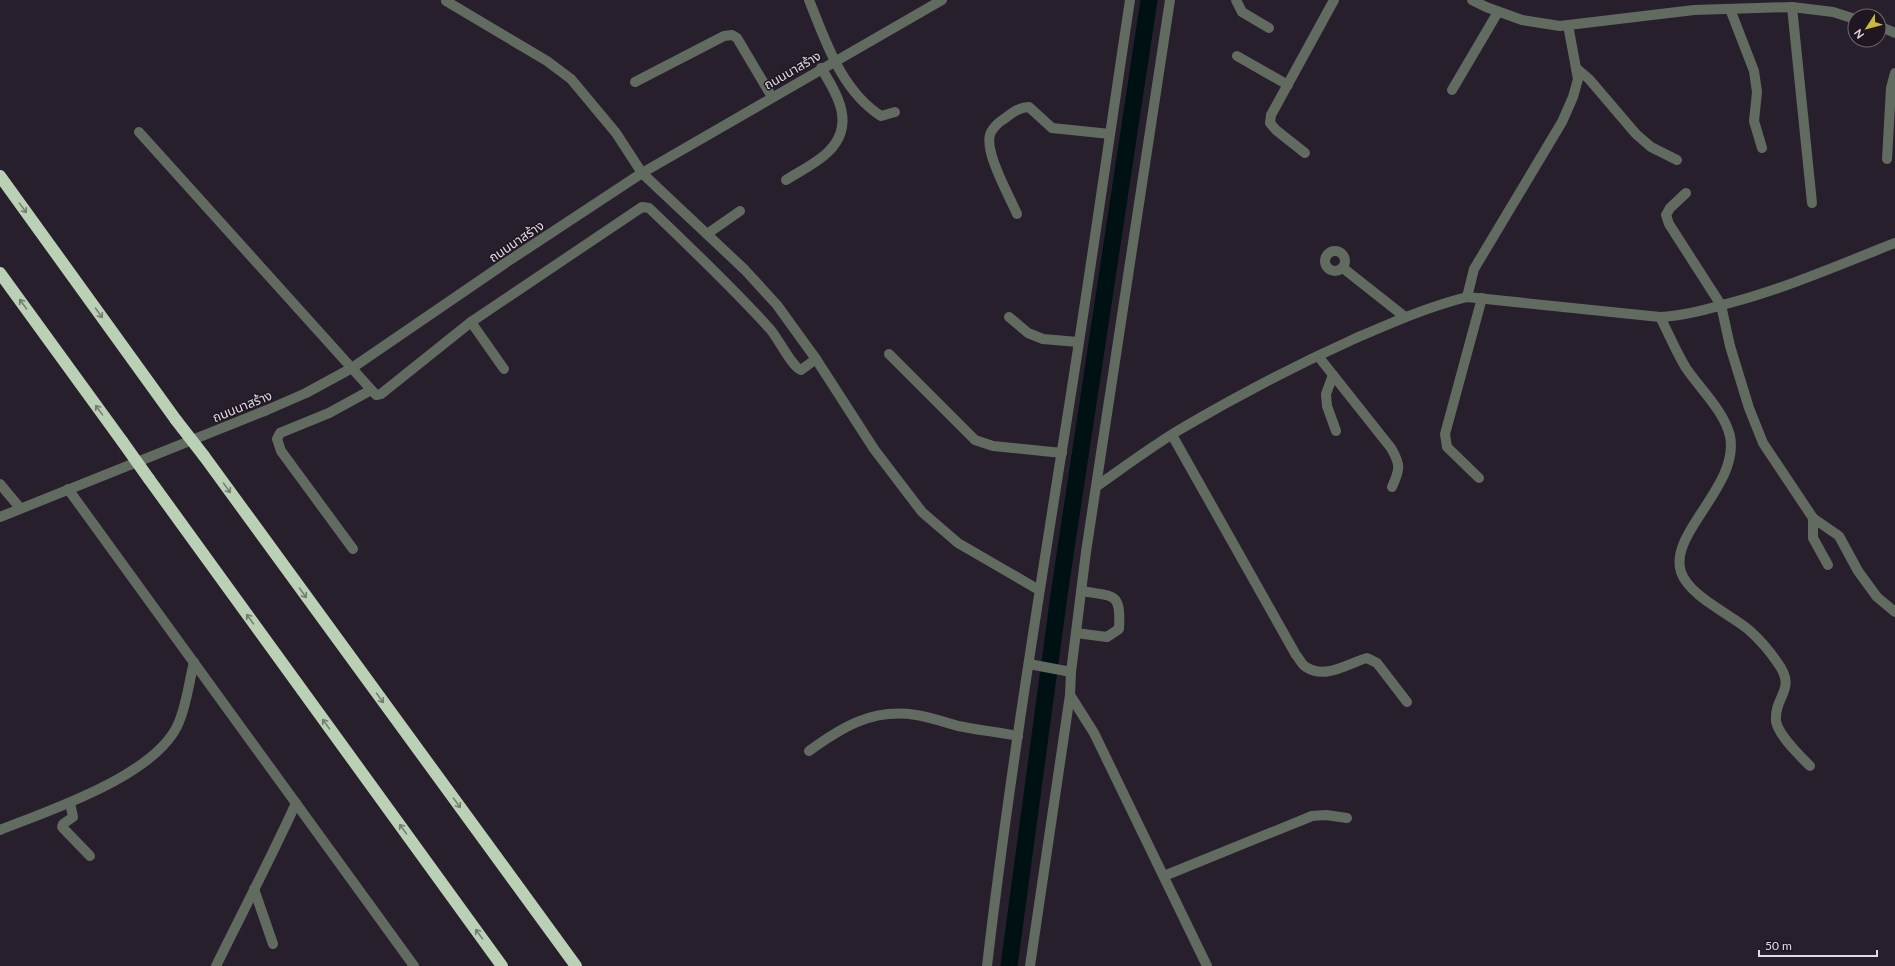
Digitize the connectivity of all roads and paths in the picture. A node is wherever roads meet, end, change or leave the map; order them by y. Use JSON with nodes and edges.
{"nodes":[{"id":1,"x":809,"y":0,"type":"edge"},
{"id":2,"x":942,"y":0,"type":"edge"},
{"id":3,"x":1130,"y":0,"type":"edge"},
{"id":4,"x":1170,"y":0,"type":"edge"},
{"id":5,"x":1236,"y":0,"type":"edge"},
{"id":6,"x":1334,"y":0,"type":"edge"},
{"id":7,"x":1472,"y":0,"type":"edge"},
{"id":8,"x":446,"y":1,"type":"dead end"},
{"id":9,"x":1735,"y":6,"type":"edge"},
{"id":10,"x":1792,"y":7,"type":"junction"},
{"id":11,"x":1498,"y":12,"type":"junction"},
{"id":12,"x":1847,"y":16,"type":"edge"},
{"id":13,"x":1568,"y":25,"type":"junction"},
{"id":14,"x":1269,"y":28,"type":"dead end"},
{"id":15,"x":1237,"y":56,"type":"dead end"},
{"id":16,"x":834,"y":61,"type":"junction"},
{"id":17,"x":821,"y":68,"type":"junction"},
{"id":18,"x":1576,"y":68,"type":"junction"},
{"id":19,"x":1895,"y":73,"type":"edge"},
{"id":20,"x":635,"y":82,"type":"dead end"},
{"id":21,"x":1288,"y":85,"type":"junction"},
{"id":22,"x":1452,"y":90,"type":"dead end"},
{"id":23,"x":772,"y":97,"type":"junction"},
{"id":24,"x":895,"y":112,"type":"dead end"},
{"id":25,"x":139,"y":132,"type":"dead end"},
{"id":26,"x":1110,"y":134,"type":"junction"},
{"id":27,"x":1762,"y":148,"type":"dead end"},
{"id":28,"x":1305,"y":153,"type":"dead end"},
{"id":29,"x":1887,"y":159,"type":"dead end"},
{"id":30,"x":1677,"y":160,"type":"dead end"},
{"id":31,"x":642,"y":173,"type":"junction"},
{"id":32,"x":0,"y":176,"type":"edge"},
{"id":33,"x":786,"y":180,"type":"dead end"},
{"id":34,"x":1686,"y":193,"type":"dead end"},
{"id":35,"x":1812,"y":203,"type":"dead end"},
{"id":36,"x":740,"y":211,"type":"dead end"},
{"id":37,"x":1017,"y":214,"type":"dead end"},
{"id":38,"x":707,"y":234,"type":"junction"},
{"id":39,"x":1895,"y":243,"type":"edge"},
{"id":40,"x":1343,"y":268,"type":"dead end"},
{"id":41,"x":0,"y":274,"type":"edge"},
{"id":42,"x":1467,"y":297,"type":"junction"},
{"id":43,"x":1482,"y":298,"type":"junction"},
{"id":44,"x":1721,"y":305,"type":"junction"},
{"id":45,"x":1010,"y":317,"type":"dead end"},
{"id":46,"x":1405,"y":317,"type":"junction"},
{"id":47,"x":1660,"y":317,"type":"junction"},
{"id":48,"x":471,"y":322,"type":"junction"},
{"id":49,"x":1078,"y":342,"type":"junction"},
{"id":50,"x":889,"y":354,"type":"dead end"},
{"id":51,"x":1318,"y":356,"type":"junction"},
{"id":52,"x":816,"y":359,"type":"junction"},
{"id":53,"x":352,"y":368,"type":"junction"},
{"id":54,"x":504,"y":369,"type":"dead end"},
{"id":55,"x":1333,"y":375,"type":"junction"},
{"id":56,"x":371,"y":390,"type":"junction"},
{"id":57,"x":1336,"y":431,"type":"dead end"},
{"id":58,"x":1172,"y":435,"type":"junction"},
{"id":59,"x":1062,"y":453,"type":"junction"},
{"id":60,"x":1479,"y":478,"type":"dead end"},
{"id":61,"x":0,"y":484,"type":"edge"},
{"id":62,"x":1097,"y":486,"type":"junction"},
{"id":63,"x":1392,"y":487,"type":"dead end"},
{"id":64,"x":68,"y":488,"type":"junction"},
{"id":65,"x":20,"y":508,"type":"junction"},
{"id":66,"x":0,"y":517,"type":"edge"},
{"id":67,"x":1813,"y":518,"type":"junction"},
{"id":68,"x":354,"y":549,"type":"dead end"},
{"id":69,"x":1828,"y":565,"type":"dead end"},
{"id":70,"x":1038,"y":590,"type":"junction"},
{"id":71,"x":1082,"y":591,"type":"junction"},
{"id":72,"x":1895,"y":612,"type":"edge"},
{"id":73,"x":1076,"y":633,"type":"junction"},
{"id":74,"x":194,"y":662,"type":"junction"},
{"id":75,"x":1034,"y":664,"type":"junction"},
{"id":76,"x":1067,"y":670,"type":"junction"},
{"id":77,"x":1070,"y":695,"type":"junction"},
{"id":78,"x":1407,"y":702,"type":"dead end"},
{"id":79,"x":1018,"y":736,"type":"junction"},
{"id":80,"x":809,"y":751,"type":"dead end"},
{"id":81,"x":1810,"y":766,"type":"dead end"},
{"id":82,"x":70,"y":803,"type":"junction"},
{"id":83,"x":296,"y":803,"type":"junction"},
{"id":84,"x":1347,"y":818,"type":"dead end"},
{"id":85,"x":0,"y":830,"type":"edge"},
{"id":86,"x":90,"y":856,"type":"dead end"},
{"id":87,"x":1164,"y":876,"type":"junction"},
{"id":88,"x":254,"y":889,"type":"junction"},
{"id":89,"x":273,"y":944,"type":"dead end"},
{"id":90,"x":216,"y":966,"type":"edge"},
{"id":91,"x":414,"y":966,"type":"edge"},
{"id":92,"x":502,"y":966,"type":"edge"},
{"id":93,"x":576,"y":966,"type":"edge"},
{"id":94,"x":987,"y":966,"type":"edge"},
{"id":95,"x":1030,"y":966,"type":"edge"},
{"id":96,"x":1207,"y":966,"type":"edge"}],
"edges":[{"from":1,"to":16,"type":"street"},
{"from":2,"to":16,"type":"street","name":"ถนนนาสร้าง"},
{"from":3,"to":26,"type":"street"},
{"from":4,"to":62,"type":"street"},
{"from":5,"to":14,"type":"street"},
{"from":6,"to":21,"type":"street"},
{"from":7,"to":11,"type":"street"},
{"from":8,"to":31,"type":"street"},
{"from":9,"to":10,"type":"street"},
{"from":9,"to":13,"type":"street"},
{"from":9,"to":27,"type":"street"},
{"from":10,"to":12,"type":"street"},
{"from":10,"to":35,"type":"street"},
{"from":11,"to":13,"type":"street"},
{"from":11,"to":22,"type":"street"},
{"from":13,"to":18,"type":"street"},
{"from":15,"to":21,"type":"street"},
{"from":16,"to":17,"type":"street","name":"ถนนนาสร้าง"},
{"from":16,"to":24,"type":"street"},
{"from":17,"to":23,"type":"street","name":"ถนนนาสร้าง"},
{"from":17,"to":33,"type":"street"},
{"from":18,"to":30,"type":"street"},
{"from":18,"to":42,"type":"street"},
{"from":19,"to":29,"type":"street"},
{"from":20,"to":23,"type":"street"},
{"from":21,"to":28,"type":"street"},
{"from":23,"to":31,"type":"street","name":"ถนนนาสร้าง"},
{"from":25,"to":53,"type":"street"},
{"from":26,"to":37,"type":"street"},
{"from":26,"to":49,"type":"street"},
{"from":31,"to":38,"type":"street"},
{"from":31,"to":53,"type":"street","name":"ถนนนาสร้าง"},
{"from":32,"to":93,"type":"highway","one_way":true,"bridge":true},
{"from":34,"to":44,"type":"street"},
{"from":36,"to":38,"type":"street"},
{"from":38,"to":52,"type":"street"},
{"from":39,"to":44,"type":"street"},
{"from":40,"to":46,"type":"street"},
{"from":92,"to":41,"type":"highway","one_way":true,"bridge":true},
{"from":42,"to":43,"type":"street"},
{"from":42,"to":46,"type":"street"},
{"from":43,"to":47,"type":"street"},
{"from":43,"to":60,"type":"street"},
{"from":44,"to":47,"type":"street"},
{"from":44,"to":67,"type":"street"},
{"from":45,"to":49,"type":"street"},
{"from":46,"to":51,"type":"street"},
{"from":47,"to":81,"type":"street"},
{"from":48,"to":52,"type":"street"},
{"from":48,"to":54,"type":"street"},
{"from":48,"to":56,"type":"street"},
{"from":49,"to":59,"type":"street"},
{"from":50,"to":59,"type":"street"},
{"from":51,"to":55,"type":"street"},
{"from":51,"to":58,"type":"street"},
{"from":52,"to":70,"type":"street"},
{"from":53,"to":56,"type":"street"},
{"from":53,"to":64,"type":"street","name":"ถนนนาสร้าง"},
{"from":55,"to":57,"type":"street"},
{"from":55,"to":63,"type":"street"},
{"from":56,"to":68,"type":"street"},
{"from":58,"to":62,"type":"street"},
{"from":58,"to":78,"type":"street"},
{"from":59,"to":70,"type":"street"},
{"from":61,"to":65,"type":"street"},
{"from":62,"to":71,"type":"street"},
{"from":64,"to":65,"type":"street","name":"ถนนนาสร้าง"},
{"from":64,"to":74,"type":"street"},
{"from":65,"to":66,"type":"street","name":"ถนนนาสร้าง"},
{"from":67,"to":69,"type":"street"},
{"from":67,"to":72,"type":"street"},
{"from":70,"to":75,"type":"street"},
{"from":71,"to":73,"type":"street"},
{"from":71,"to":73,"type":"street"},
{"from":73,"to":76,"type":"street"},
{"from":74,"to":82,"type":"street"},
{"from":74,"to":83,"type":"street"},
{"from":75,"to":76,"type":"street"},
{"from":75,"to":79,"type":"street"},
{"from":76,"to":77,"type":"street"},
{"from":77,"to":87,"type":"street"},
{"from":77,"to":95,"type":"street"},
{"from":79,"to":80,"type":"street"},
{"from":79,"to":94,"type":"street"},
{"from":82,"to":85,"type":"street"},
{"from":82,"to":86,"type":"street"},
{"from":83,"to":88,"type":"street"},
{"from":83,"to":91,"type":"street"},
{"from":84,"to":87,"type":"street"},
{"from":87,"to":96,"type":"street"},
{"from":88,"to":89,"type":"street"},
{"from":88,"to":90,"type":"street"}]}
